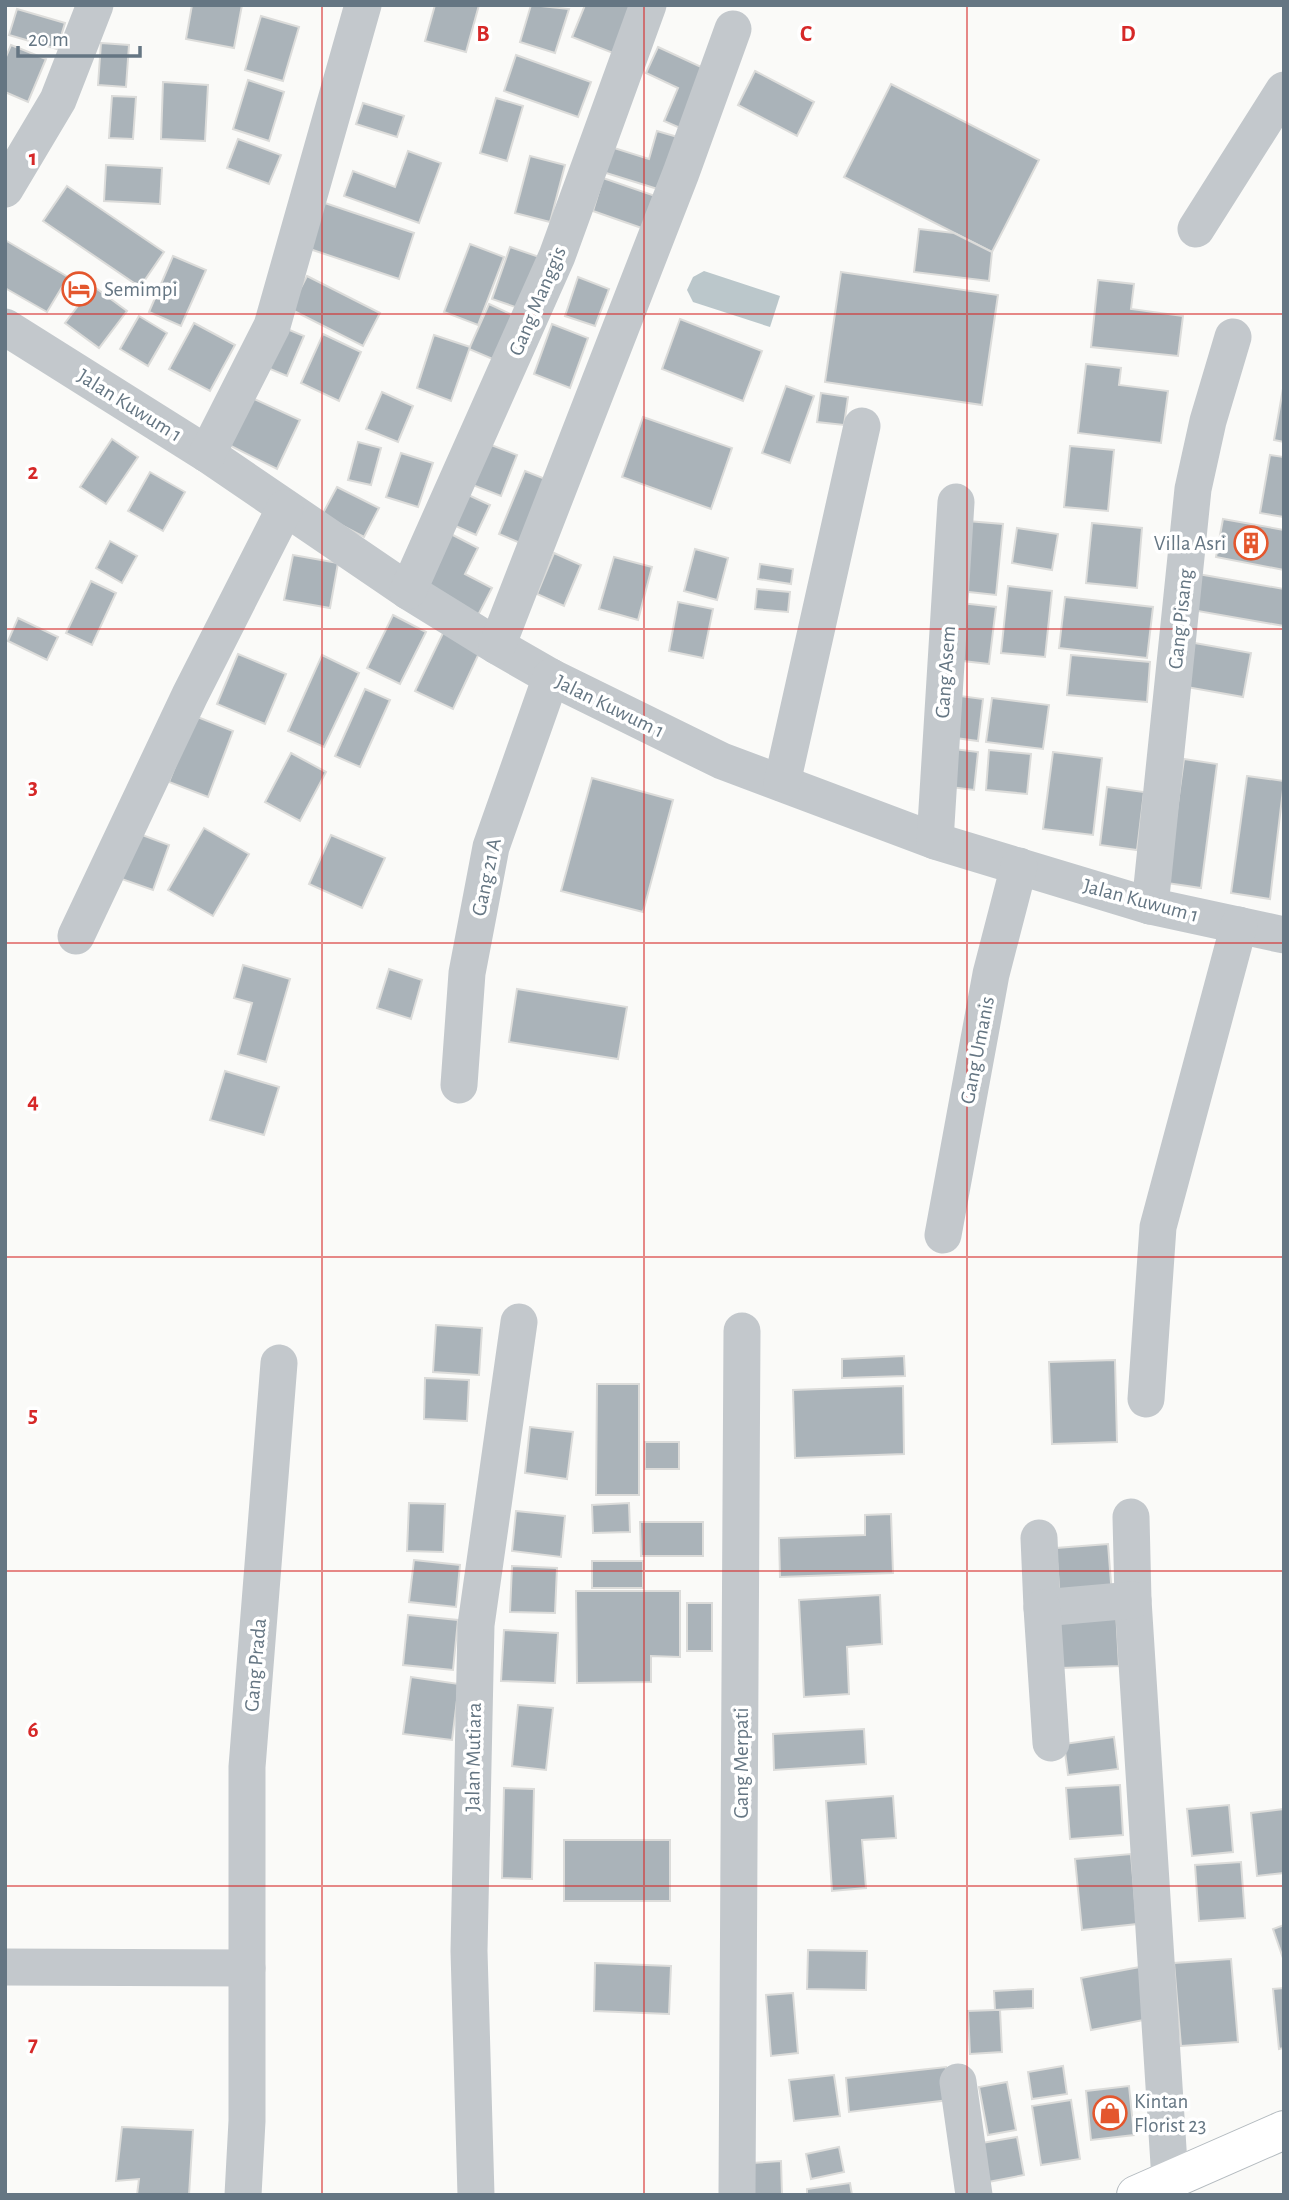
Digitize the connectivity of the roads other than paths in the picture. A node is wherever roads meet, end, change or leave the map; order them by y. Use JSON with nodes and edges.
{"nodes":[{"id":1,"x":95,"y":5,"type":"edge"},
{"id":2,"x":363,"y":5,"type":"edge"},
{"id":3,"x":649,"y":5,"type":"edge"},
{"id":4,"x":733,"y":29,"type":"dead end"},
{"id":5,"x":1284,"y":90,"type":"edge"},
{"id":6,"x":5,"y":189,"type":"edge"},
{"id":7,"x":1196,"y":229,"type":"dead end"},
{"id":8,"x":5,"y":327,"type":"edge"},
{"id":9,"x":1233,"y":337,"type":"dead end"},
{"id":10,"x":862,"y":425,"type":"dead end"},
{"id":11,"x":207,"y":454,"type":"junction"},
{"id":12,"x":956,"y":502,"type":"dead end"},
{"id":13,"x":285,"y":508,"type":"junction"},
{"id":14,"x":408,"y":591,"type":"junction"},
{"id":15,"x":497,"y":646,"type":"junction"},
{"id":16,"x":551,"y":677,"type":"junction"},
{"id":17,"x":782,"y":783,"type":"junction"},
{"id":18,"x":935,"y":841,"type":"junction"},
{"id":19,"x":1019,"y":866,"type":"junction"},
{"id":20,"x":1150,"y":905,"type":"junction"},
{"id":21,"x":1238,"y":925,"type":"junction"},
{"id":22,"x":1284,"y":935,"type":"edge"},
{"id":23,"x":76,"y":936,"type":"dead end"},
{"id":24,"x":459,"y":1085,"type":"dead end"},
{"id":25,"x":943,"y":1235,"type":"dead end"},
{"id":26,"x":519,"y":1322,"type":"dead end"},
{"id":27,"x":743,"y":1331,"type":"dead end"},
{"id":28,"x":279,"y":1363,"type":"dead end"},
{"id":29,"x":1146,"y":1399,"type":"dead end"},
{"id":30,"x":1131,"y":1517,"type":"dead end"},
{"id":31,"x":1039,"y":1538,"type":"dead end"},
{"id":32,"x":1133,"y":1600,"type":"junction"},
{"id":33,"x":1042,"y":1608,"type":"junction"},
{"id":34,"x":1051,"y":1743,"type":"dead end"},
{"id":35,"x":5,"y":1967,"type":"edge"},
{"id":36,"x":247,"y":1968,"type":"junction"},
{"id":37,"x":958,"y":2082,"type":"dead end"},
{"id":38,"x":1284,"y":2130,"type":"edge"},
{"id":39,"x":1153,"y":2188,"type":"edge"},
{"id":40,"x":243,"y":2195,"type":"edge"},
{"id":41,"x":476,"y":2195,"type":"edge"},
{"id":42,"x":737,"y":2195,"type":"edge"},
{"id":43,"x":974,"y":2195,"type":"edge"}],
"edges":[{"from":1,"to":6,"type":"street"},
{"from":2,"to":11,"type":"street"},
{"from":3,"to":14,"type":"street","name":"Gang Manggis"},
{"from":4,"to":15,"type":"street"},
{"from":5,"to":7,"type":"street"},
{"from":8,"to":11,"type":"street","name":"Jalan Kuwum 1"},
{"from":9,"to":20,"type":"street","name":"Gang Pisang"},
{"from":10,"to":17,"type":"street"},
{"from":11,"to":13,"type":"street","name":"Jalan Kuwum 1"},
{"from":12,"to":18,"type":"street","name":"Gang Asem"},
{"from":13,"to":14,"type":"street","name":"Jalan Kuwum 1"},
{"from":13,"to":23,"type":"street"},
{"from":14,"to":15,"type":"street","name":"Jalan Kuwum 1"},
{"from":15,"to":16,"type":"street","name":"Jalan Kuwum 1"},
{"from":16,"to":17,"type":"street","name":"Jalan Kuwum 1"},
{"from":16,"to":24,"type":"street","name":"Gang 21 A"},
{"from":17,"to":18,"type":"street","name":"Jalan Kuwum 1"},
{"from":18,"to":19,"type":"street","name":"Jalan Kuwum 1"},
{"from":19,"to":20,"type":"street","name":"Jalan Kuwum 1"},
{"from":19,"to":25,"type":"street","name":"Gang Umanis"},
{"from":20,"to":21,"type":"street","name":"Jalan Kuwum 1"},
{"from":21,"to":22,"type":"street","name":"Jalan Kuwum 1"},
{"from":21,"to":29,"type":"street"},
{"from":26,"to":41,"type":"street","name":"Jalan Mutiara"},
{"from":27,"to":42,"type":"street","name":"Gang Merpati"},
{"from":28,"to":36,"type":"street","name":"Gang Prada"},
{"from":30,"to":32,"type":"street"},
{"from":31,"to":33,"type":"street"},
{"from":32,"to":33,"type":"street"},
{"from":32,"to":39,"type":"street"},
{"from":33,"to":34,"type":"street"},
{"from":35,"to":36,"type":"street"},
{"from":36,"to":40,"type":"street","name":"Gang Prada"},
{"from":37,"to":43,"type":"street"},
{"from":38,"to":39,"type":"street"}]}
